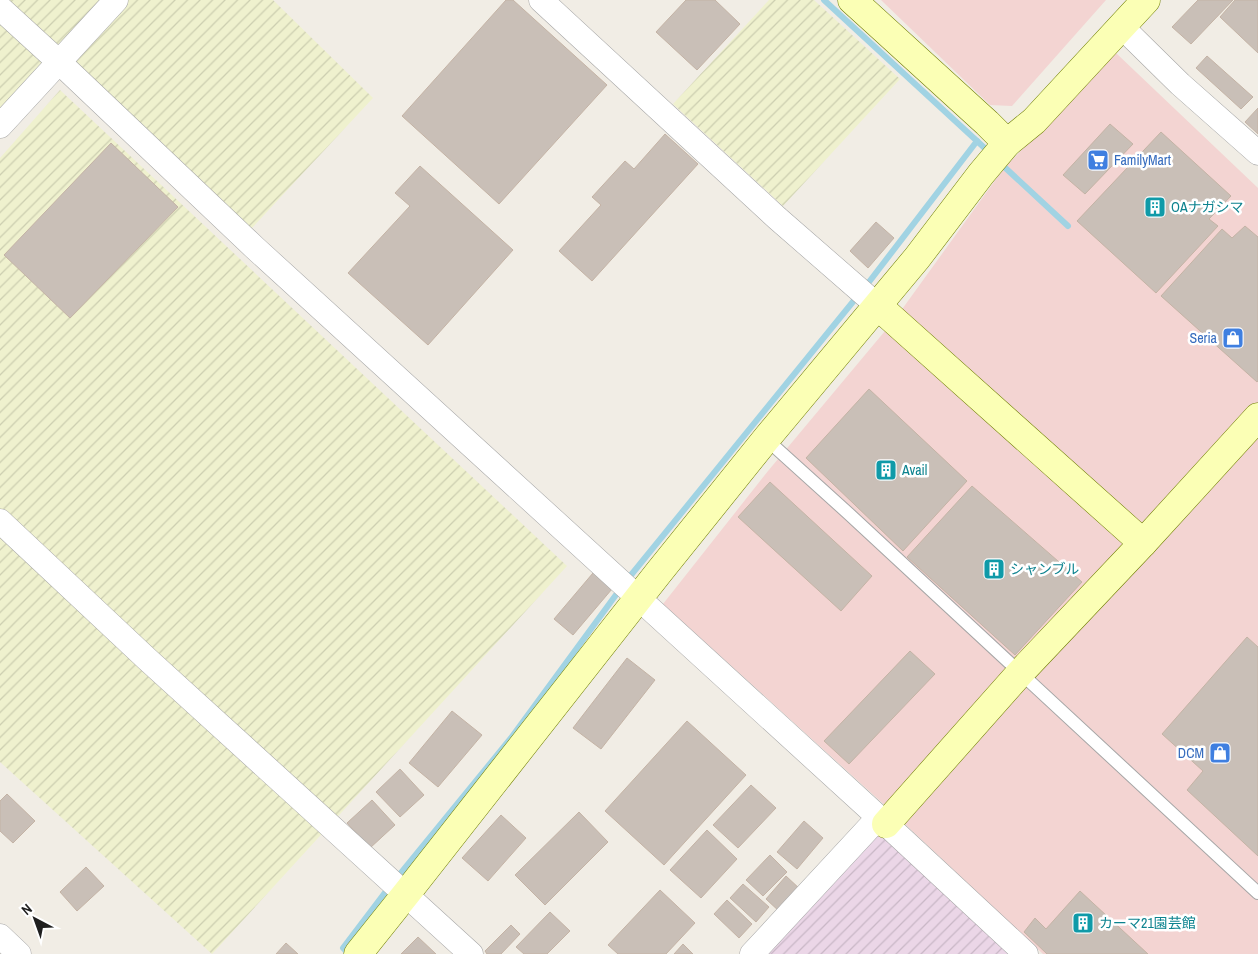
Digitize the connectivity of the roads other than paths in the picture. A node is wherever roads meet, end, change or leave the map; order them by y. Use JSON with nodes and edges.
{"nodes":[{"id":1,"x":116,"y":0,"type":"edge"},
{"id":2,"x":541,"y":0,"type":"edge"},
{"id":3,"x":852,"y":0,"type":"edge"},
{"id":4,"x":1146,"y":0,"type":"edge"},
{"id":5,"x":0,"y":8,"type":"edge"},
{"id":6,"x":1122,"y":26,"type":"junction"},
{"id":7,"x":59,"y":62,"type":"junction"},
{"id":8,"x":1034,"y":121,"type":"junction"},
{"id":9,"x":987,"y":123,"type":"junction"},
{"id":10,"x":0,"y":126,"type":"edge"},
{"id":11,"x":1007,"y":143,"type":"junction"},
{"id":12,"x":1258,"y":154,"type":"edge"},
{"id":13,"x":878,"y":306,"type":"junction"},
{"id":14,"x":1258,"y":417,"type":"edge"},
{"id":15,"x":766,"y":439,"type":"junction"},
{"id":16,"x":0,"y":521,"type":"edge"},
{"id":17,"x":1143,"y":543,"type":"junction"},
{"id":18,"x":638,"y":598,"type":"junction"},
{"id":19,"x":1020,"y":673,"type":"junction"},
{"id":20,"x":882,"y":821,"type":"junction"},
{"id":21,"x":1258,"y":893,"type":"edge"},
{"id":22,"x":406,"y":894,"type":"junction"},
{"id":23,"x":0,"y":936,"type":"edge"},
{"id":24,"x":360,"y":953,"type":"edge"},
{"id":25,"x":19,"y":954,"type":"edge"},
{"id":26,"x":471,"y":954,"type":"edge"},
{"id":27,"x":752,"y":954,"type":"edge"},
{"id":28,"x":1026,"y":954,"type":"edge"}],
"edges":[{"from":1,"to":7,"type":"street"},
{"from":2,"to":13,"type":"street"},
{"from":3,"to":9,"type":"street"},
{"from":4,"to":6,"type":"street"},
{"from":5,"to":7,"type":"street"},
{"from":6,"to":8,"type":"street"},
{"from":6,"to":12,"type":"street"},
{"from":7,"to":10,"type":"street"},
{"from":7,"to":18,"type":"street"},
{"from":8,"to":9,"type":"street"},
{"from":8,"to":11,"type":"street"},
{"from":9,"to":11,"type":"street"},
{"from":11,"to":13,"type":"street"},
{"from":13,"to":15,"type":"street"},
{"from":13,"to":17,"type":"street"},
{"from":14,"to":17,"type":"street"},
{"from":15,"to":18,"type":"street"},
{"from":15,"to":19,"type":"lane"},
{"from":16,"to":22,"type":"street"},
{"from":17,"to":19,"type":"street"},
{"from":18,"to":20,"type":"street"},
{"from":18,"to":22,"type":"street"},
{"from":19,"to":20,"type":"street"},
{"from":19,"to":21,"type":"lane"},
{"from":20,"to":27,"type":"street"},
{"from":20,"to":28,"type":"street"},
{"from":22,"to":24,"type":"street"},
{"from":22,"to":26,"type":"street"},
{"from":23,"to":25,"type":"street"}]}
